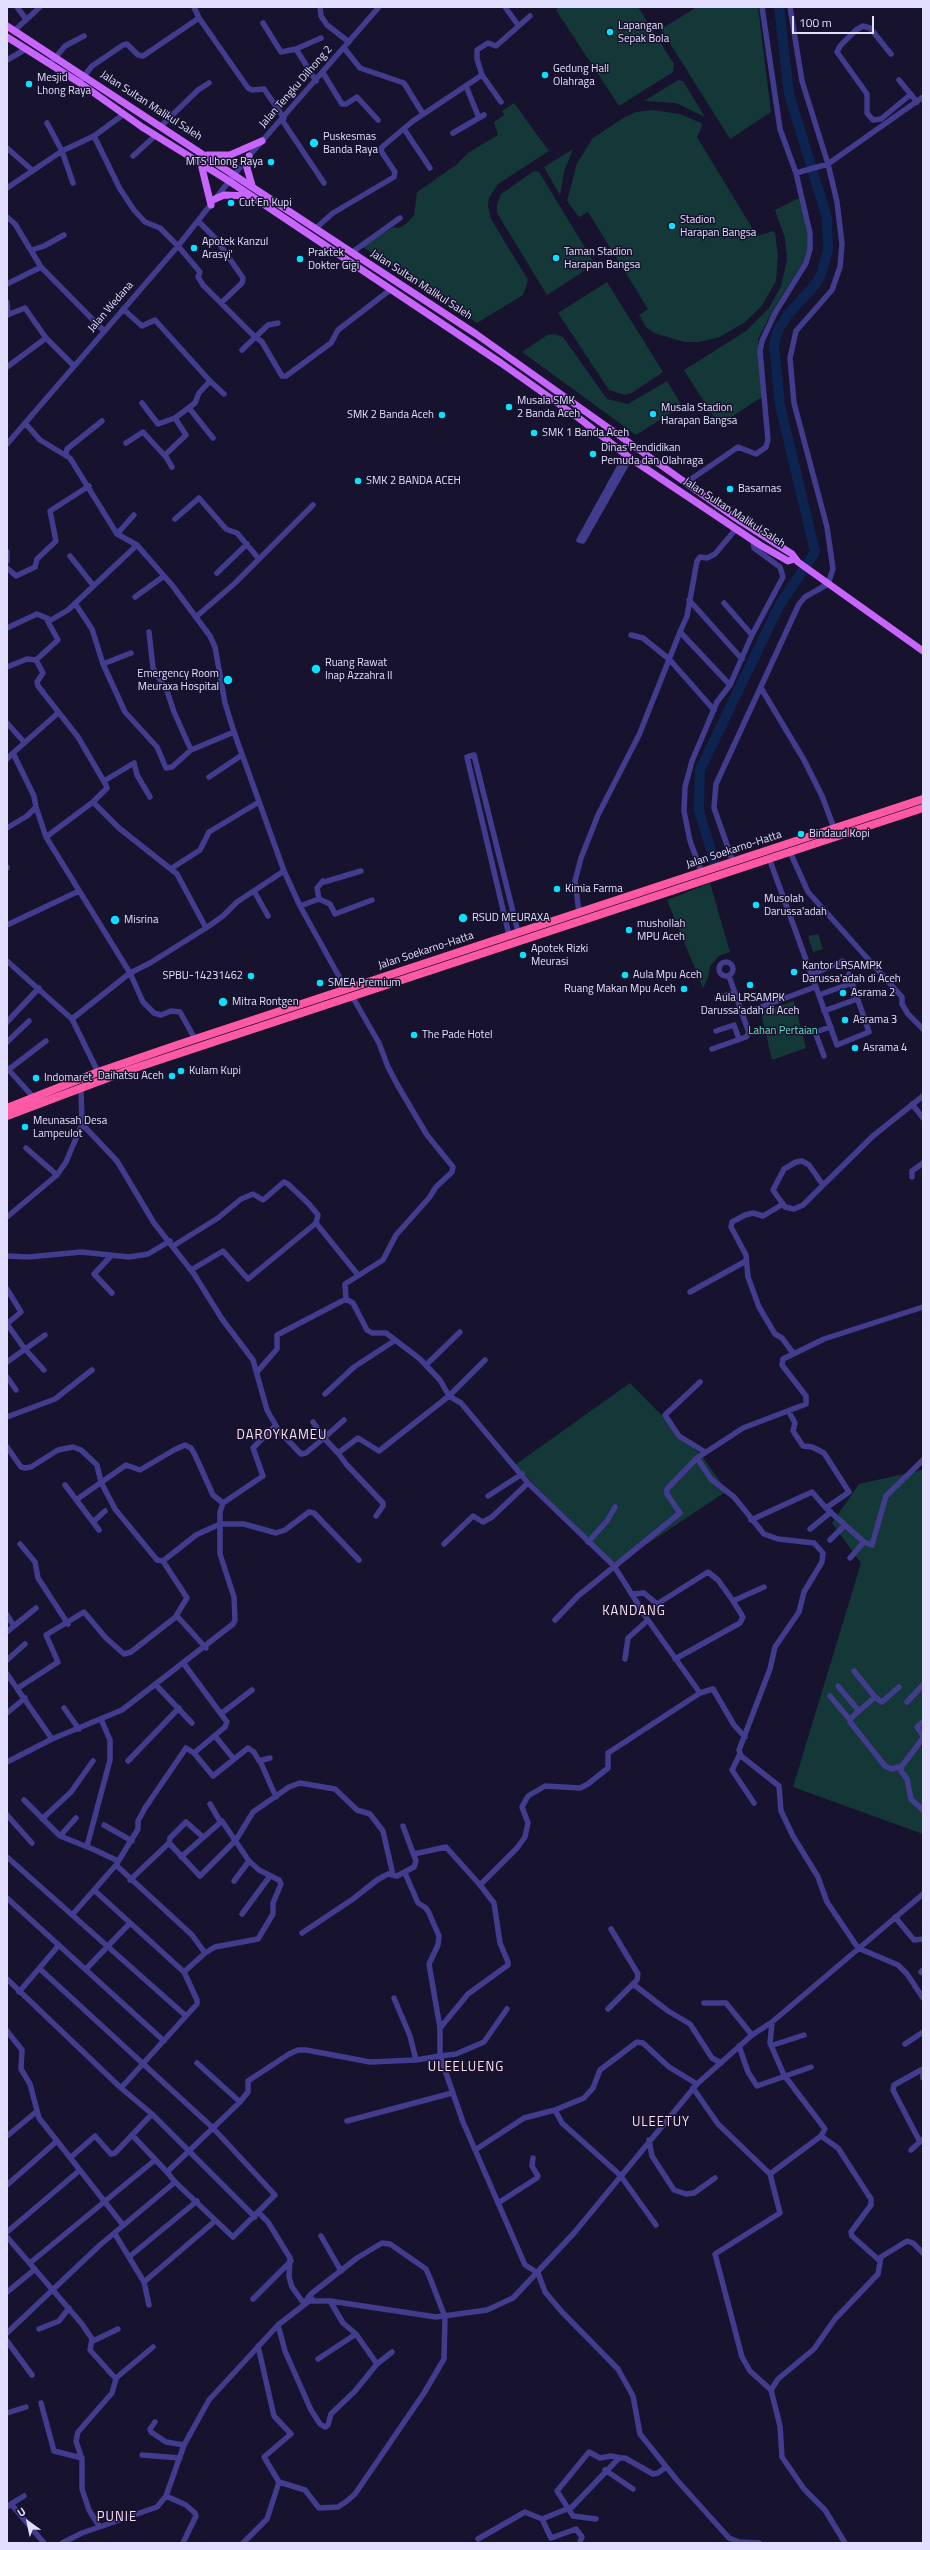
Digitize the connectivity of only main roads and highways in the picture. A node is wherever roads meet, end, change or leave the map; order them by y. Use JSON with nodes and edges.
{"nodes":[{"id":1,"x":7,"y":26,"type":"edge"},
{"id":2,"x":7,"y":37,"type":"edge"},
{"id":3,"x":262,"y":141,"type":"road end"},
{"id":4,"x":205,"y":155,"type":"junction"},
{"id":5,"x":249,"y":156,"type":"road end"},
{"id":6,"x":201,"y":164,"type":"junction"},
{"id":7,"x":252,"y":185,"type":"junction"},
{"id":8,"x":250,"y":196,"type":"junction"},
{"id":9,"x":354,"y":255,"type":"junction"},
{"id":10,"x":352,"y":264,"type":"junction"},
{"id":11,"x":434,"y":305,"type":"junction"},
{"id":12,"x":428,"y":314,"type":"junction"},
{"id":13,"x":585,"y":410,"type":"junction"},
{"id":14,"x":580,"y":419,"type":"junction"},
{"id":15,"x":672,"y":472,"type":"junction"},
{"id":16,"x":666,"y":481,"type":"junction"},
{"id":17,"x":796,"y":561,"type":"junction"},
{"id":18,"x":923,"y":651,"type":"edge"},
{"id":19,"x":923,"y":799,"type":"edge"},
{"id":20,"x":923,"y":808,"type":"edge"},
{"id":21,"x":588,"y":908,"type":"junction"},
{"id":22,"x":591,"y":917,"type":"junction"},
{"id":23,"x":177,"y":1045,"type":"junction"},
{"id":24,"x":179,"y":1053,"type":"junction"},
{"id":25,"x":7,"y":1108,"type":"edge"},
{"id":26,"x":7,"y":1116,"type":"edge"}],
"edges":[{"from":1,"to":4,"type":"main road","name":"Jalan Sultan Malikul Saleh"},
{"from":2,"to":6,"type":"main road","name":"Jalan Sultan Malikul Saleh"},
{"from":3,"to":4,"type":"main road"},
{"from":4,"to":7,"type":"main road","name":"Jalan Sultan Malikul Saleh"},
{"from":5,"to":7,"type":"main road"},
{"from":6,"to":8,"type":"main road","name":"Jalan Sultan Malikul Saleh"},
{"from":6,"to":8,"type":"main road"},
{"from":7,"to":9,"type":"main road","name":"Jalan Sultan Malikul Saleh"},
{"from":8,"to":10,"type":"main road","name":"Jalan Sultan Malikul Saleh"},
{"from":9,"to":10,"type":"main road"},
{"from":9,"to":11,"type":"main road","name":"Jalan Sultan Malikul Saleh"},
{"from":10,"to":12,"type":"main road","name":"Jalan Sultan Malikul Saleh"},
{"from":11,"to":12,"type":"main road"},
{"from":11,"to":13,"type":"main road","name":"Jalan Sultan Malikul Saleh"},
{"from":12,"to":14,"type":"main road","name":"Jalan Sultan Malikul Saleh"},
{"from":13,"to":14,"type":"main road"},
{"from":13,"to":15,"type":"main road","name":"Jalan Sultan Malikul Saleh"},
{"from":14,"to":16,"type":"main road","name":"Jalan Sultan Malikul Saleh"},
{"from":15,"to":16,"type":"main road"},
{"from":15,"to":17,"type":"main road","name":"Jalan Sultan Malikul Saleh"},
{"from":16,"to":17,"type":"main road","name":"Jalan Sultan Malikul Saleh"},
{"from":17,"to":18,"type":"main road","name":"Jalan Sultan Malikul Saleh"},
{"from":19,"to":21,"type":"highway","name":"Jalan Soekarno-Hatta"},
{"from":20,"to":22,"type":"highway","name":"Jalan Soekarno-Hatta"},
{"from":21,"to":22,"type":"highway"},
{"from":21,"to":23,"type":"highway","name":"Jalan Soekarno-Hatta"},
{"from":22,"to":24,"type":"highway","name":"Jalan Soekarno-Hatta"},
{"from":23,"to":24,"type":"highway"},
{"from":23,"to":25,"type":"highway","name":"Jalan Soekarno-Hatta"},
{"from":24,"to":26,"type":"highway","name":"Jalan Soekarno-Hatta"}]}
